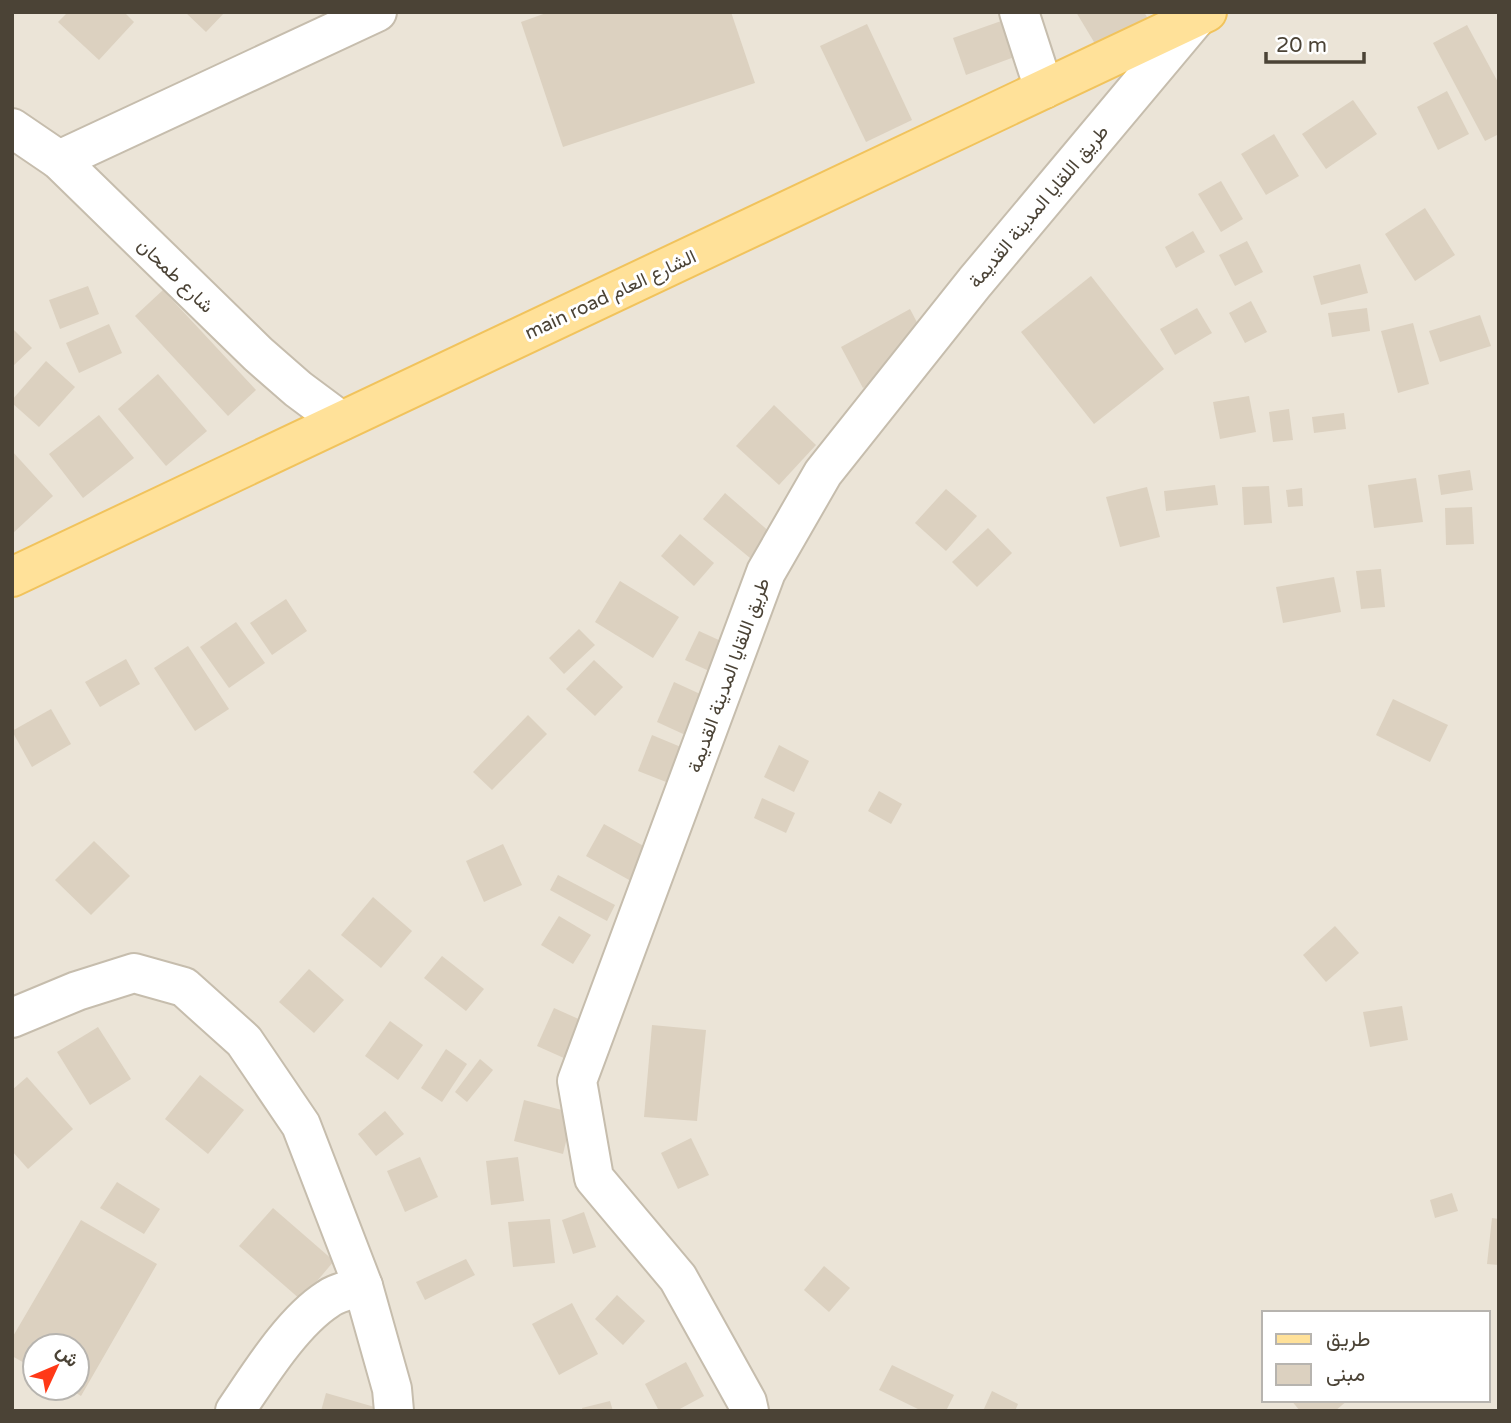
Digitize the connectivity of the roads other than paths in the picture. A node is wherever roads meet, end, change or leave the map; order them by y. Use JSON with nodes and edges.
{"nodes":[{"id":1,"x":377,"y":12,"type":"edge"},
{"id":2,"x":1018,"y":12,"type":"edge"},
{"id":3,"x":1201,"y":15,"type":"edge"},
{"id":4,"x":1044,"y":89,"type":"junction"},
{"id":5,"x":12,"y":128,"type":"edge"},
{"id":6,"x":59,"y":160,"type":"junction"},
{"id":7,"x":341,"y":421,"type":"junction"},
{"id":8,"x":12,"y":577,"type":"edge"},
{"id":9,"x":12,"y":1018,"type":"edge"},
{"id":10,"x":363,"y":1286,"type":"junction"},
{"id":11,"x":235,"y":1411,"type":"edge"},
{"id":12,"x":394,"y":1411,"type":"edge"},
{"id":13,"x":749,"y":1411,"type":"edge"}],
"edges":[{"from":1,"to":6,"type":"street"},
{"from":2,"to":4,"type":"street"},
{"from":3,"to":4,"type":"main road","name":"main road الشارع العام"},
{"from":3,"to":13,"type":"street","name":"طريق اللقايا المدينة القديمة"},
{"from":4,"to":7,"type":"main road","name":"main road الشارع العام"},
{"from":5,"to":6,"type":"street","name":"شارع طمحان"},
{"from":6,"to":7,"type":"street","name":"شارع طمحان"},
{"from":7,"to":8,"type":"main road","name":"main road الشارع العام"},
{"from":9,"to":10,"type":"street"},
{"from":10,"to":11,"type":"street"},
{"from":10,"to":12,"type":"street"}]}
